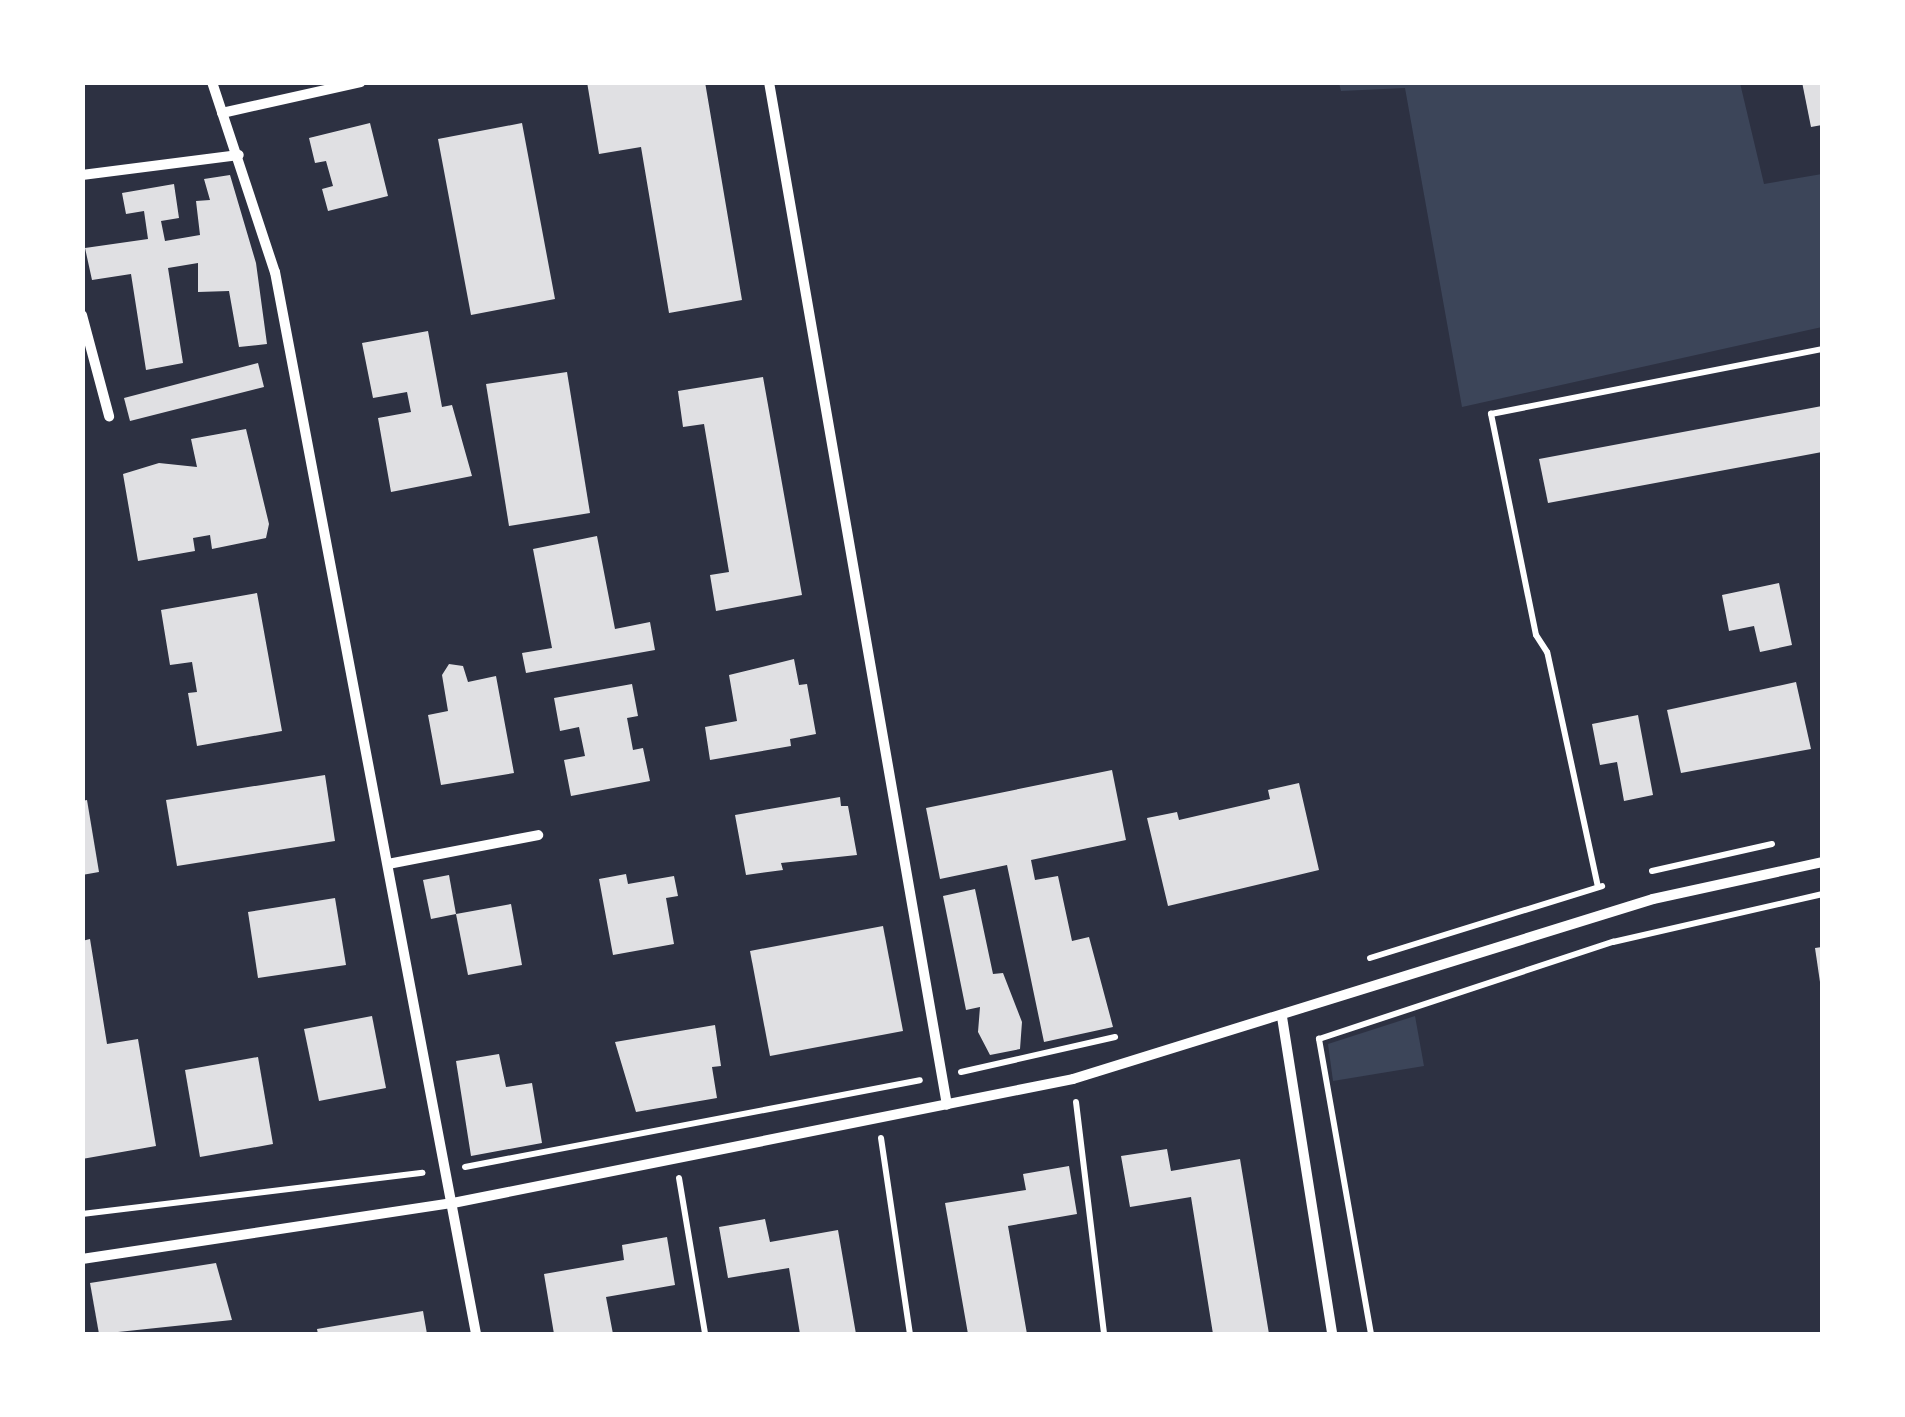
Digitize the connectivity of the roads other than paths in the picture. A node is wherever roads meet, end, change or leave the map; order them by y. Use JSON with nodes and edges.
{"nodes":[{"id":1,"x":212,"y":82,"type":"edge"},
{"id":2,"x":361,"y":82,"type":"edge"},
{"id":3,"x":769,"y":82,"type":"edge"},
{"id":4,"x":222,"y":112,"type":"junction"},
{"id":5,"x":240,"y":156,"type":"junction"},
{"id":6,"x":82,"y":175,"type":"edge"},
{"id":7,"x":82,"y":315,"type":"edge"},
{"id":8,"x":109,"y":416,"type":"dead end"},
{"id":9,"x":538,"y":835,"type":"dead end"},
{"id":10,"x":1822,"y":862,"type":"edge"},
{"id":11,"x":388,"y":864,"type":"junction"},
{"id":12,"x":1282,"y":1017,"type":"junction"},
{"id":13,"x":947,"y":1105,"type":"junction"},
{"id":14,"x":453,"y":1203,"type":"junction"},
{"id":15,"x":82,"y":1259,"type":"edge"},
{"id":16,"x":476,"y":1334,"type":"edge"},
{"id":17,"x":1332,"y":1334,"type":"edge"}],
"edges":[{"from":1,"to":4,"type":"street"},
{"from":2,"to":4,"type":"street"},
{"from":3,"to":13,"type":"street"},
{"from":4,"to":5,"type":"street"},
{"from":5,"to":6,"type":"street"},
{"from":5,"to":11,"type":"street"},
{"from":7,"to":8,"type":"street"},
{"from":9,"to":11,"type":"street"},
{"from":10,"to":12,"type":"street"},
{"from":11,"to":14,"type":"street"},
{"from":12,"to":13,"type":"street"},
{"from":12,"to":17,"type":"street"},
{"from":13,"to":14,"type":"street"},
{"from":14,"to":15,"type":"street"},
{"from":14,"to":16,"type":"street"}]}
